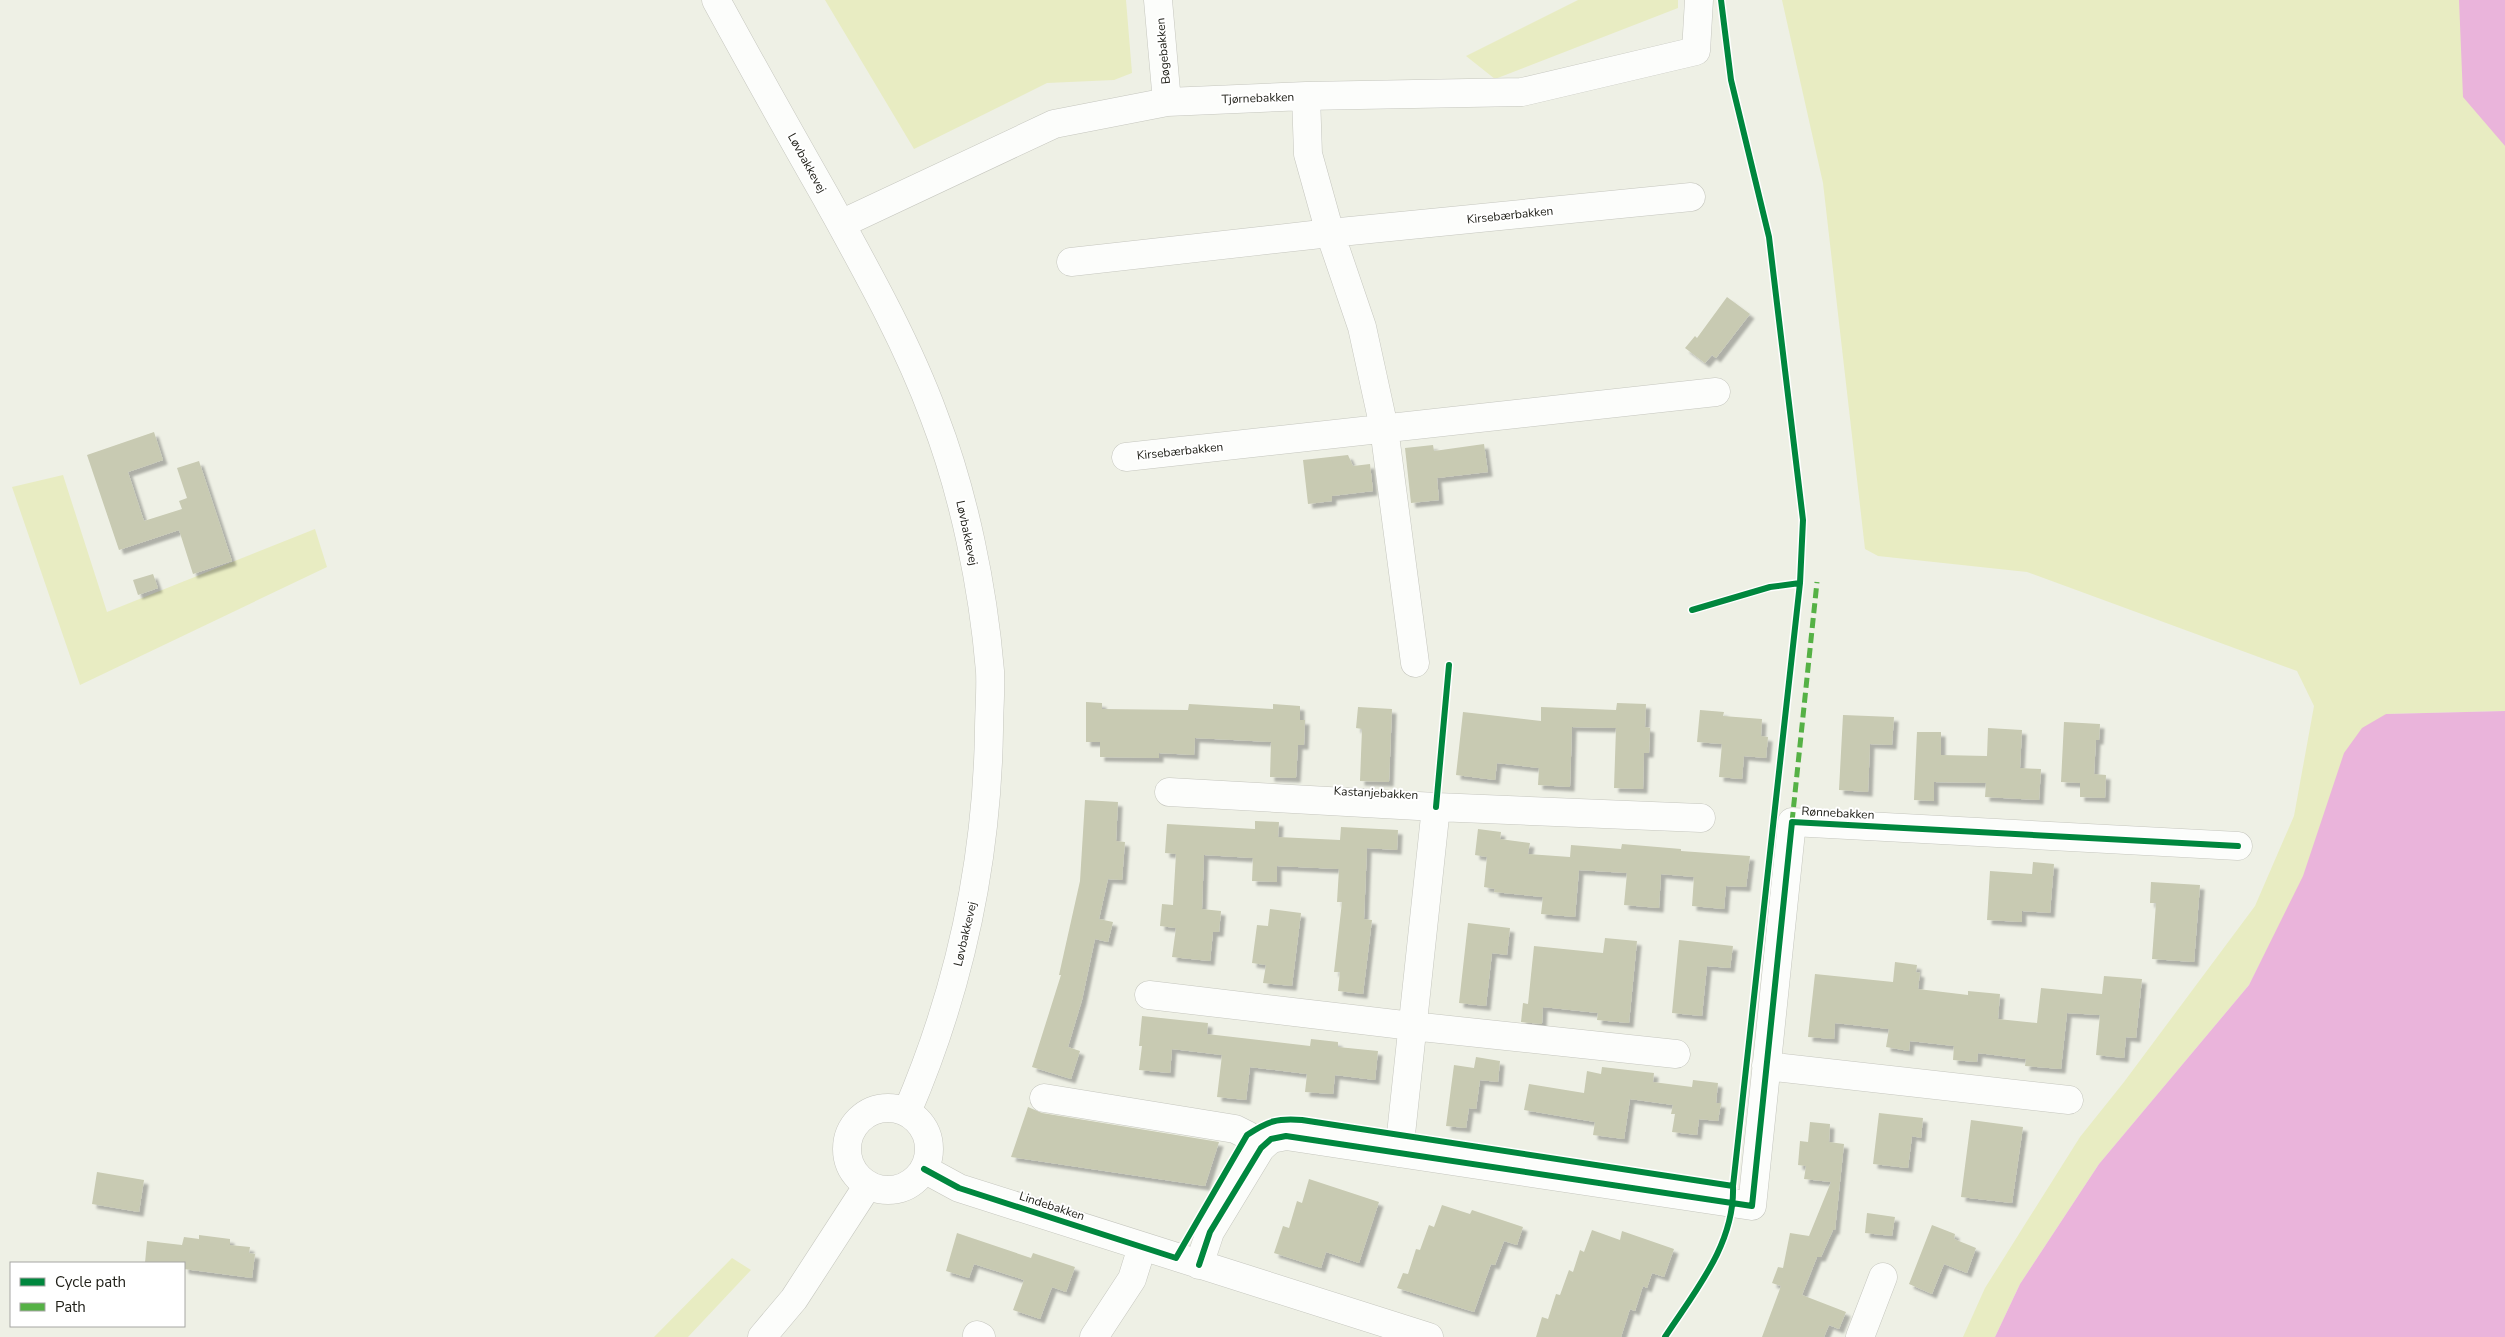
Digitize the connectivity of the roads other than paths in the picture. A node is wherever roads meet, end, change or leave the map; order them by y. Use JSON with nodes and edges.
{"nodes":[{"id":1,"x":716,"y":0,"type":"edge"},
{"id":2,"x":1158,"y":0,"type":"edge"},
{"id":3,"x":1699,"y":0,"type":"edge"},
{"id":4,"x":1306,"y":96,"type":"junction"},
{"id":5,"x":1167,"y":102,"type":"junction"},
{"id":6,"x":1691,"y":197,"type":"dead end"},
{"id":7,"x":841,"y":224,"type":"junction"},
{"id":8,"x":1330,"y":233,"type":"junction"},
{"id":9,"x":1071,"y":262,"type":"dead end"},
{"id":10,"x":1716,"y":392,"type":"dead end"},
{"id":11,"x":1384,"y":428,"type":"junction"},
{"id":12,"x":1126,"y":458,"type":"dead end"},
{"id":13,"x":1415,"y":663,"type":"dead end"},
{"id":14,"x":1169,"y":792,"type":"dead end"},
{"id":15,"x":1436,"y":807,"type":"junction"},
{"id":16,"x":1701,"y":818,"type":"dead end"},
{"id":17,"x":2238,"y":846,"type":"dead end"},
{"id":18,"x":1148,"y":995,"type":"dead end"},
{"id":19,"x":1412,"y":1026,"type":"junction"},
{"id":20,"x":1676,"y":1054,"type":"dead end"},
{"id":21,"x":1766,"y":1066,"type":"junction"},
{"id":22,"x":1044,"y":1098,"type":"dead end"},
{"id":23,"x":2069,"y":1100,"type":"dead end"},
{"id":24,"x":907,"y":1112,"type":"junction"},
{"id":25,"x":1261,"y":1148,"type":"junction"},
{"id":26,"x":1399,"y":1153,"type":"junction"},
{"id":27,"x":924,"y":1169,"type":"junction"},
{"id":28,"x":868,"y":1185,"type":"junction"},
{"id":29,"x":1142,"y":1247,"type":"junction"},
{"id":30,"x":1199,"y":1265,"type":"junction"},
{"id":31,"x":1883,"y":1277,"type":"dead end"},
{"id":32,"x":1383,"y":1330,"type":"edge"},
{"id":33,"x":762,"y":1337,"type":"edge"},
{"id":34,"x":1094,"y":1337,"type":"edge"},
{"id":35,"x":1429,"y":1337,"type":"edge"},
{"id":36,"x":1860,"y":1337,"type":"edge"}],
"edges":[{"from":1,"to":7,"type":"street","name":"Løvbakkevej"},
{"from":2,"to":5,"type":"street","name":"Bøgebakken"},
{"from":3,"to":4,"type":"street","name":"Tjørnebakken"},
{"from":4,"to":5,"type":"street","name":"Tjørnebakken"},
{"from":4,"to":8,"type":"street"},
{"from":5,"to":7,"type":"street","name":"Tjørnebakken"},
{"from":6,"to":8,"type":"street","name":"Kirsebærbakken"},
{"from":7,"to":24,"type":"street","name":"Løvbakkevej"},
{"from":8,"to":9,"type":"street","name":"Kirsebærbakken"},
{"from":8,"to":11,"type":"street"},
{"from":10,"to":11,"type":"street","name":"Kirsebærbakken"},
{"from":11,"to":12,"type":"street","name":"Kirsebærbakken"},
{"from":11,"to":13,"type":"street"},
{"from":14,"to":15,"type":"street","name":"Kastanjebakken"},
{"from":15,"to":16,"type":"street","name":"Kastanjebakken"},
{"from":15,"to":19,"type":"street","name":"Kastanjebakken"},
{"from":17,"to":21,"type":"street","name":"Rønnebakken"},
{"from":18,"to":19,"type":"street"},
{"from":19,"to":20,"type":"street"},
{"from":19,"to":26,"type":"street","name":"Kastanjebakken"},
{"from":21,"to":23,"type":"street"},
{"from":21,"to":26,"type":"street","name":"Rønnebakken"},
{"from":22,"to":25,"type":"street"},
{"from":24,"to":27,"type":"street"},
{"from":24,"to":28,"type":"street"},
{"from":25,"to":26,"type":"street"},
{"from":25,"to":30,"type":"street"},
{"from":27,"to":28,"type":"street"},
{"from":27,"to":29,"type":"street","name":"Lindebakken"},
{"from":28,"to":33,"type":"street"},
{"from":29,"to":30,"type":"street","name":"Lindebakken"},
{"from":29,"to":34,"type":"street"},
{"from":30,"to":32,"type":"street","name":"Lindebakken"},
{"from":31,"to":36,"type":"street"},
{"from":32,"to":35,"type":"street","name":"Lindebakken"}]}
